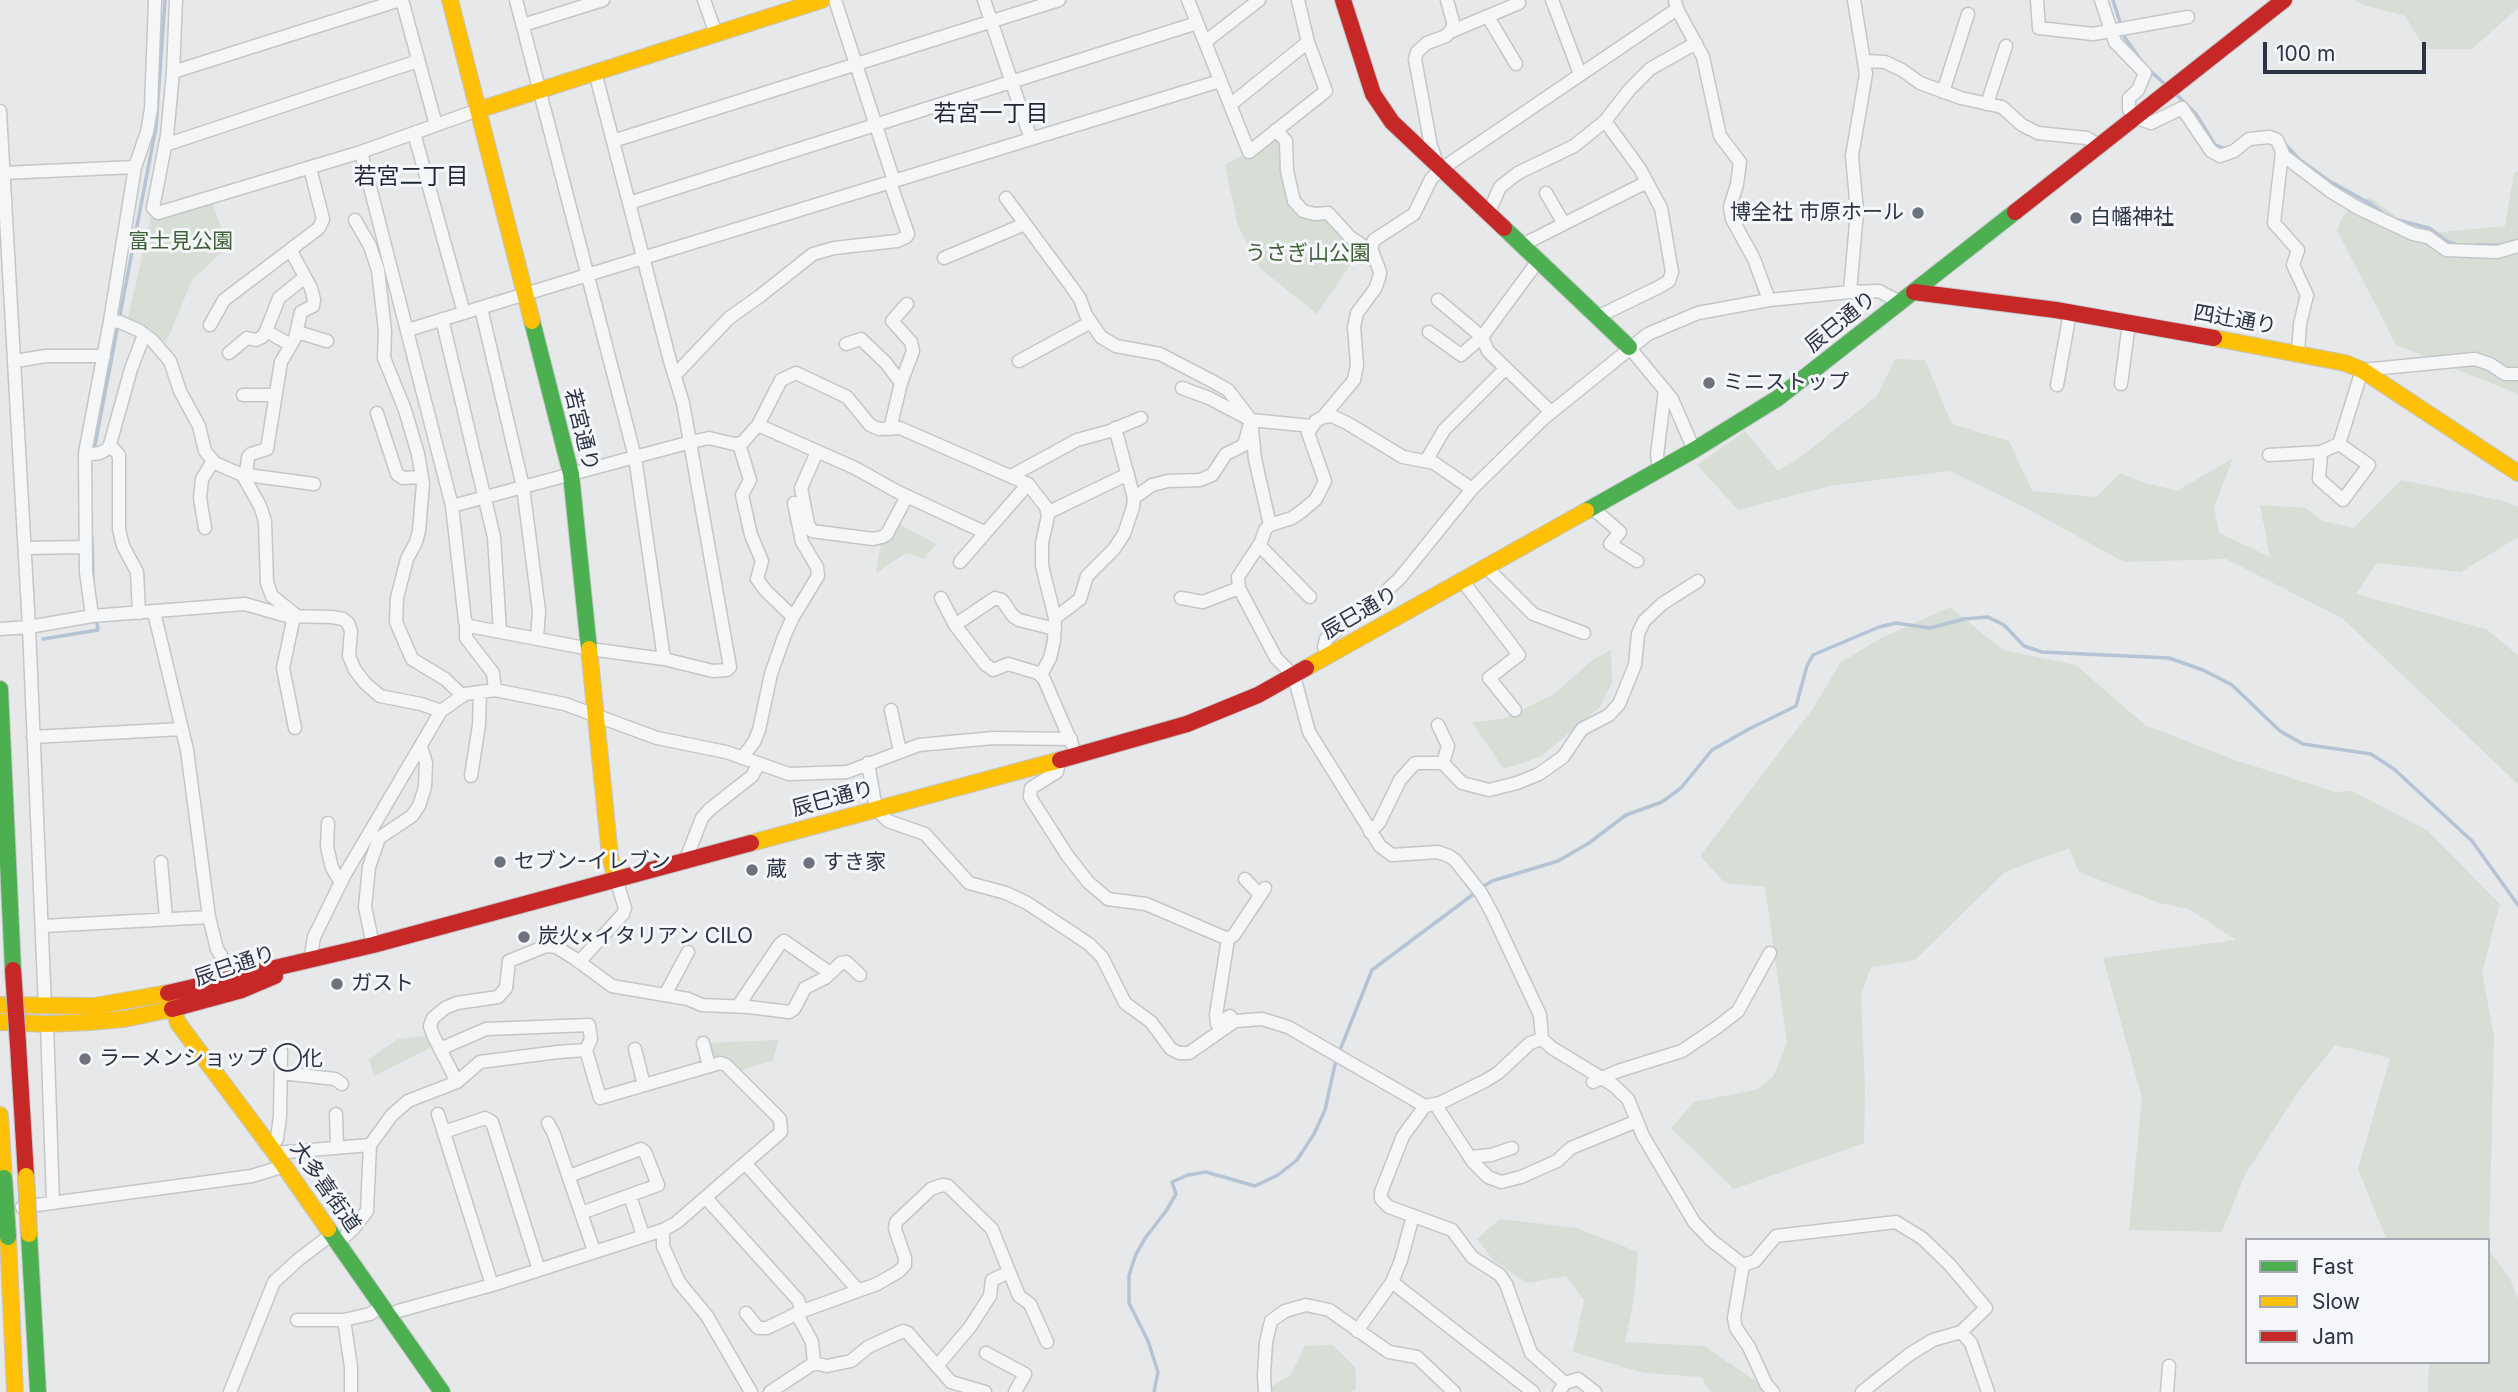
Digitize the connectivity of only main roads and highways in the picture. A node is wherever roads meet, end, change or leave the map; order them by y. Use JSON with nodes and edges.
{"nodes":[{"id":1,"x":450,"y":0,"type":"edge"},
{"id":2,"x":822,"y":0,"type":"edge"},
{"id":3,"x":1343,"y":0,"type":"edge"},
{"id":4,"x":2284,"y":0,"type":"edge"},
{"id":5,"x":478,"y":110,"type":"junction"},
{"id":6,"x":1907,"y":297,"type":"junction"},
{"id":7,"x":1629,"y":348,"type":"road end"},
{"id":8,"x":2518,"y":473,"type":"edge"},
{"id":9,"x":0,"y":691,"type":"edge"},
{"id":10,"x":616,"y":879,"type":"junction"},
{"id":11,"x":310,"y":961,"type":"junction"},
{"id":12,"x":170,"y":1001,"type":"junction"},
{"id":13,"x":0,"y":1005,"type":"edge"},
{"id":14,"x":0,"y":1022,"type":"edge"},
{"id":15,"x":0,"y":1115,"type":"edge"},
{"id":16,"x":15,"y":1392,"type":"edge"},
{"id":17,"x":38,"y":1392,"type":"edge"},
{"id":18,"x":442,"y":1392,"type":"edge"}],
"edges":[{"from":1,"to":5,"type":"main road","name":"若宮通り"},
{"from":2,"to":5,"type":"main road"},
{"from":3,"to":7,"type":"main road"},
{"from":4,"to":6,"type":"main road","name":"辰巳通り"},
{"from":5,"to":10,"type":"main road","name":"若宮通り"},
{"from":6,"to":8,"type":"main road","name":"四辻通り"},
{"from":6,"to":10,"type":"main road","name":"辰巳通り"},
{"from":9,"to":17,"type":"main road","bridge":true},
{"from":10,"to":11,"type":"main road","name":"辰巳通り"},
{"from":11,"to":12,"type":"main road","name":"辰巳通り"},
{"from":11,"to":12,"type":"main road","name":"辰巳通り"},
{"from":12,"to":13,"type":"main road"},
{"from":12,"to":14,"type":"main road"},
{"from":12,"to":18,"type":"main road","name":"大多喜街道"},
{"from":15,"to":16,"type":"main road","bridge":true}]}
